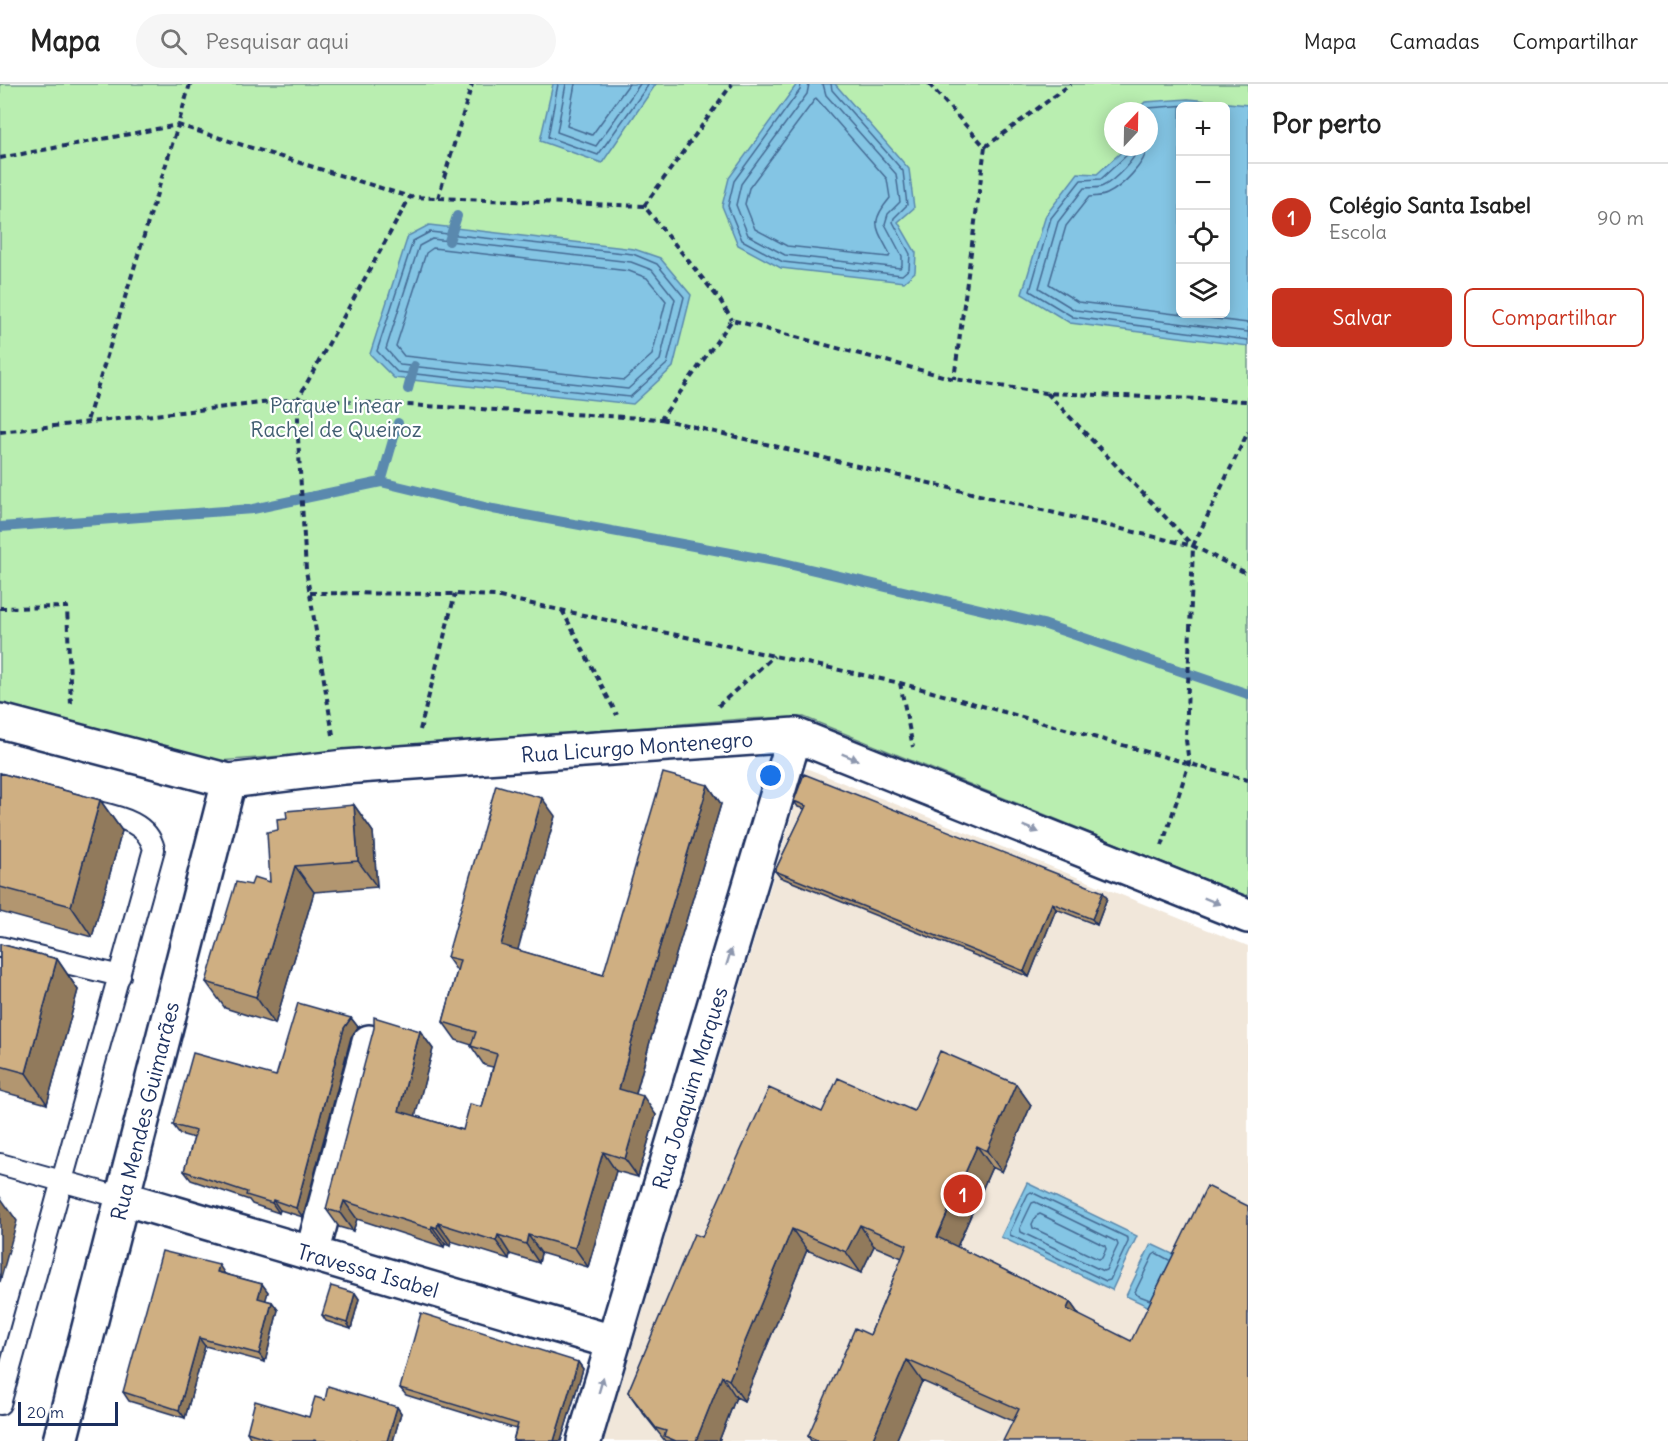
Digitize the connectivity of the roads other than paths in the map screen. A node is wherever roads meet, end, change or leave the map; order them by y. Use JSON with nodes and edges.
{"nodes":[{"id":1,"x":0,"y":721,"type":"edge"},
{"id":2,"x":795,"y":735,"type":"junction"},
{"id":3,"x":229,"y":781,"type":"junction"},
{"id":4,"x":64,"y":803,"type":"edge"},
{"id":5,"x":1248,"y":915,"type":"edge"},
{"id":6,"x":0,"y":947,"type":"edge"},
{"id":7,"x":120,"y":976,"type":"junction"},
{"id":8,"x":369,"y":1042,"type":"edge"},
{"id":9,"x":0,"y":1164,"type":"edge"},
{"id":10,"x":62,"y":1181,"type":"junction"},
{"id":11,"x":123,"y":1198,"type":"junction"},
{"id":12,"x":312,"y":1254,"type":"junction"},
{"id":13,"x":613,"y":1342,"type":"junction"},
{"id":14,"x":4,"y":1370,"type":"edge"},
{"id":15,"x":0,"y":1404,"type":"edge"},
{"id":16,"x":60,"y":1441,"type":"edge"},
{"id":17,"x":584,"y":1441,"type":"edge"}],
"edges":[{"from":1,"to":3,"type":"street","name":"Rua Licurgo Montenegro"},
{"from":2,"to":3,"type":"street","name":"Rua Licurgo Montenegro"},
{"from":2,"to":5,"type":"street","name":"Rua Licurgo Montenegro","one_way":true},
{"from":13,"to":2,"type":"street","name":"Rua Joaquim Marques","one_way":true},
{"from":3,"to":11,"type":"street","name":"Rua Mendes Guimarães"},
{"from":4,"to":7,"type":"lane"},
{"from":6,"to":7,"type":"lane"},
{"from":7,"to":10,"type":"lane"},
{"from":8,"to":12,"type":"street"},
{"from":9,"to":10,"type":"lane"},
{"from":10,"to":11,"type":"lane"},
{"from":10,"to":14,"type":"lane"},
{"from":11,"to":12,"type":"street","name":"Travessa Isabel"},
{"from":11,"to":16,"type":"street","name":"Rua Mendes Guimarães"},
{"from":12,"to":13,"type":"street","name":"Travessa Isabel"},
{"from":17,"to":13,"type":"street","name":"Rua Joaquim Marques","one_way":true},
{"from":14,"to":15,"type":"lane"}]}
